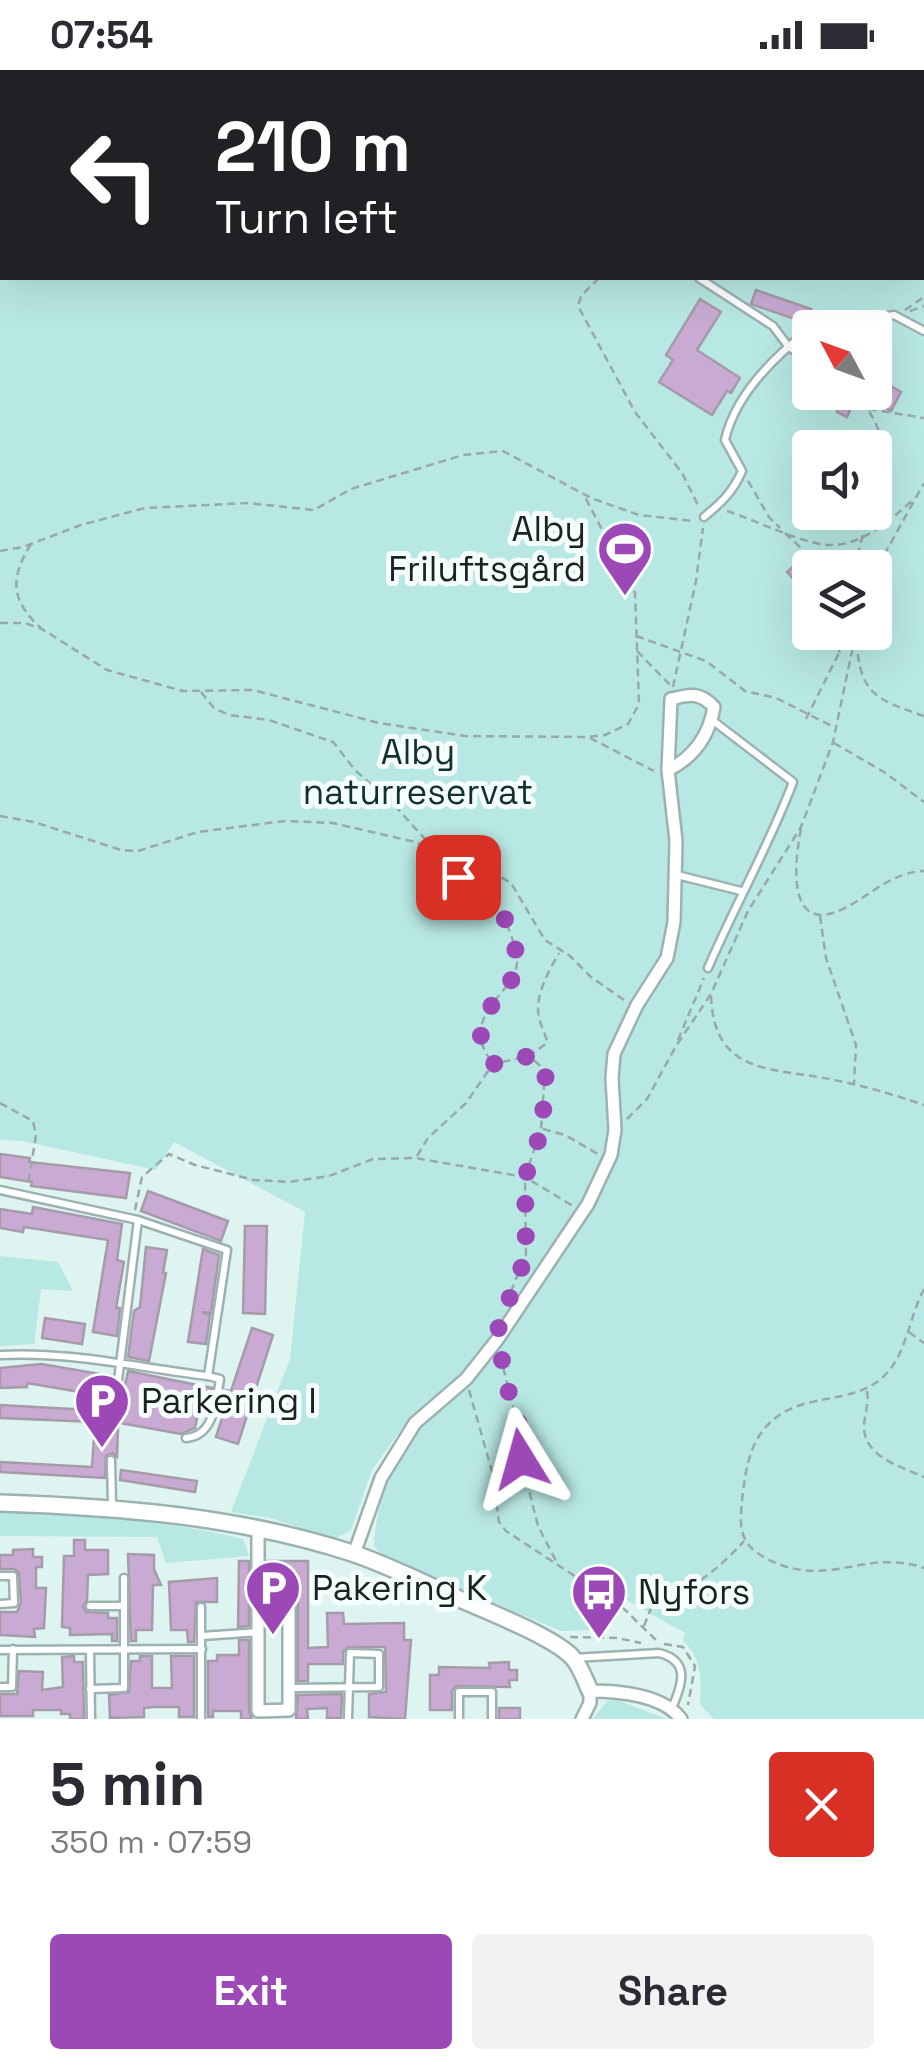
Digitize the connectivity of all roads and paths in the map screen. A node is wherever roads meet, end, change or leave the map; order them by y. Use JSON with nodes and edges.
{"nodes":[{"id":1,"x":597,"y":280,"type":"edge"},
{"id":2,"x":703,"y":280,"type":"edge"},
{"id":3,"x":924,"y":297,"type":"edge"},
{"id":4,"x":894,"y":315,"type":"joint"},
{"id":5,"x":924,"y":331,"type":"edge"},
{"id":6,"x":792,"y":343,"type":"edge"},
{"id":7,"x":788,"y":346,"type":"junction"},
{"id":8,"x":792,"y":349,"type":"edge"},
{"id":9,"x":879,"y":410,"type":"edge"},
{"id":10,"x":924,"y":418,"type":"edge"},
{"id":11,"x":742,"y":471,"type":"junction"},
{"id":12,"x":924,"y":482,"type":"edge"},
{"id":13,"x":584,"y":495,"type":"junction"},
{"id":14,"x":915,"y":498,"type":"junction"},
{"id":15,"x":716,"y":508,"type":"junction"},
{"id":16,"x":704,"y":517,"type":"junction"},
{"id":17,"x":690,"y":522,"type":"dead end"},
{"id":18,"x":782,"y":530,"type":"junction"},
{"id":19,"x":864,"y":530,"type":"edge"},
{"id":20,"x":862,"y":535,"type":"junction"},
{"id":21,"x":32,"y":544,"type":"junction"},
{"id":22,"x":803,"y":550,"type":"edge"},
{"id":23,"x":858,"y":550,"type":"edge"},
{"id":24,"x":887,"y":550,"type":"edge"},
{"id":25,"x":0,"y":551,"type":"edge"},
{"id":26,"x":0,"y":623,"type":"edge"},
{"id":27,"x":42,"y":629,"type":"junction"},
{"id":28,"x":636,"y":636,"type":"junction"},
{"id":29,"x":636,"y":650,"type":"junction"},
{"id":30,"x":852,"y":650,"type":"edge"},
{"id":31,"x":857,"y":650,"type":"edge"},
{"id":32,"x":679,"y":651,"type":"junction"},
{"id":33,"x":839,"y":652,"type":"edge"},
{"id":34,"x":200,"y":690,"type":"junction"},
{"id":35,"x":672,"y":693,"type":"junction"},
{"id":36,"x":924,"y":716,"type":"edge"},
{"id":37,"x":807,"y":717,"type":"junction"},
{"id":38,"x":712,"y":720,"type":"junction"},
{"id":39,"x":836,"y":728,"type":"junction"},
{"id":40,"x":588,"y":738,"type":"junction"},
{"id":41,"x":833,"y":742,"type":"junction"},
{"id":42,"x":668,"y":774,"type":"junction"},
{"id":43,"x":924,"y":802,"type":"edge"},
{"id":44,"x":0,"y":816,"type":"edge"},
{"id":45,"x":801,"y":827,"type":"junction"},
{"id":46,"x":432,"y":848,"type":"junction"},
{"id":47,"x":924,"y":872,"type":"edge"},
{"id":48,"x":676,"y":874,"type":"junction"},
{"id":49,"x":741,"y":891,"type":"junction"},
{"id":50,"x":820,"y":915,"type":"junction"},
{"id":51,"x":560,"y":951,"type":"junction"},
{"id":52,"x":708,"y":968,"type":"joint"},
{"id":53,"x":711,"y":994,"type":"junction"},
{"id":54,"x":637,"y":1005,"type":"junction"},
{"id":55,"x":676,"y":1046,"type":"junction"},
{"id":56,"x":529,"y":1056,"type":"junction"},
{"id":57,"x":493,"y":1064,"type":"junction"},
{"id":58,"x":854,"y":1084,"type":"junction"},
{"id":59,"x":0,"y":1103,"type":"edge"},
{"id":60,"x":924,"y":1105,"type":"edge"},
{"id":61,"x":542,"y":1129,"type":"junction"},
{"id":62,"x":615,"y":1130,"type":"junction"},
{"id":63,"x":415,"y":1158,"type":"junction"},
{"id":64,"x":609,"y":1160,"type":"junction"},
{"id":65,"x":525,"y":1178,"type":"junction"},
{"id":66,"x":0,"y":1190,"type":"edge"},
{"id":67,"x":26,"y":1195,"type":"junction"},
{"id":68,"x":583,"y":1212,"type":"junction"},
{"id":69,"x":138,"y":1220,"type":"junction"},
{"id":70,"x":924,"y":1289,"type":"edge"},
{"id":71,"x":502,"y":1312,"type":"dead end"},
{"id":72,"x":908,"y":1331,"type":"junction"},
{"id":73,"x":497,"y":1340,"type":"junction"},
{"id":74,"x":924,"y":1344,"type":"edge"},
{"id":75,"x":0,"y":1355,"type":"edge"},
{"id":76,"x":120,"y":1366,"type":"junction"},
{"id":77,"x":208,"y":1376,"type":"junction"},
{"id":78,"x":466,"y":1379,"type":"junction"},
{"id":79,"x":867,"y":1390,"type":"junction"},
{"id":80,"x":112,"y":1428,"type":"dead end"},
{"id":81,"x":186,"y":1438,"type":"dead end"},
{"id":82,"x":111,"y":1460,"type":"dead end"},
{"id":83,"x":924,"y":1476,"type":"edge"},
{"id":84,"x":0,"y":1503,"type":"edge"},
{"id":85,"x":112,"y":1507,"type":"junction"},
{"id":86,"x":258,"y":1528,"type":"junction"},
{"id":87,"x":745,"y":1540,"type":"junction"},
{"id":88,"x":354,"y":1554,"type":"junction"},
{"id":89,"x":557,"y":1563,"type":"junction"},
{"id":90,"x":924,"y":1568,"type":"edge"},
{"id":91,"x":0,"y":1576,"type":"edge"},
{"id":92,"x":124,"y":1578,"type":"dead end"},
{"id":93,"x":258,"y":1581,"type":"junction"},
{"id":94,"x":592,"y":1590,"type":"junction"},
{"id":95,"x":0,"y":1604,"type":"edge"},
{"id":96,"x":90,"y":1606,"type":"dead end"},
{"id":97,"x":124,"y":1606,"type":"junction"},
{"id":98,"x":201,"y":1607,"type":"dead end"},
{"id":99,"x":643,"y":1628,"type":"junction"},
{"id":100,"x":258,"y":1632,"type":"junction"},
{"id":101,"x":202,"y":1636,"type":"junction"},
{"id":102,"x":602,"y":1637,"type":"dead end"},
{"id":103,"x":659,"y":1643,"type":"dead end"},
{"id":104,"x":13,"y":1649,"type":"junction"},
{"id":105,"x":0,"y":1650,"type":"edge"},
{"id":106,"x":202,"y":1650,"type":"junction"},
{"id":107,"x":90,"y":1651,"type":"junction"},
{"id":108,"x":124,"y":1651,"type":"junction"},
{"id":109,"x":573,"y":1658,"type":"junction"},
{"id":110,"x":0,"y":1686,"type":"edge"},
{"id":111,"x":349,"y":1686,"type":"junction"},
{"id":112,"x":90,"y":1688,"type":"junction"},
{"id":113,"x":290,"y":1688,"type":"junction"},
{"id":114,"x":590,"y":1690,"type":"junction"},
{"id":115,"x":672,"y":1708,"type":"junction"},
{"id":116,"x":91,"y":1719,"type":"edge"},
{"id":117,"x":202,"y":1719,"type":"edge"},
{"id":118,"x":348,"y":1719,"type":"edge"},
{"id":119,"x":458,"y":1719,"type":"edge"},
{"id":120,"x":492,"y":1719,"type":"edge"},
{"id":121,"x":582,"y":1719,"type":"edge"},
{"id":122,"x":682,"y":1719,"type":"edge"}],
"edges":[{"from":1,"to":16,"type":"path"},
{"from":2,"to":7,"type":"lane"},
{"from":3,"to":4,"type":"path"},
{"from":4,"to":5,"type":"lane"},
{"from":6,"to":7,"type":"lane"},
{"from":7,"to":8,"type":"lane"},
{"from":7,"to":11,"type":"lane"},
{"from":9,"to":10,"type":"path"},
{"from":11,"to":15,"type":"lane"},
{"from":11,"to":18,"type":"path"},
{"from":12,"to":14,"type":"path"},
{"from":13,"to":17,"type":"path"},
{"from":13,"to":21,"type":"path"},
{"from":13,"to":28,"type":"path"},
{"from":14,"to":20,"type":"path"},
{"from":14,"to":24,"type":"path"},
{"from":15,"to":16,"type":"lane"},
{"from":15,"to":18,"type":"path"},
{"from":16,"to":32,"type":"path"},
{"from":18,"to":20,"type":"path"},
{"from":18,"to":22,"type":"path"},
{"from":19,"to":20,"type":"path"},
{"from":20,"to":23,"type":"path"},
{"from":21,"to":25,"type":"path"},
{"from":21,"to":27,"type":"path"},
{"from":26,"to":27,"type":"path"},
{"from":27,"to":34,"type":"path"},
{"from":28,"to":29,"type":"path"},
{"from":28,"to":32,"type":"path"},
{"from":29,"to":35,"type":"path"},
{"from":29,"to":40,"type":"path"},
{"from":30,"to":39,"type":"path"},
{"from":31,"to":36,"type":"path"},
{"from":32,"to":35,"type":"path"},
{"from":32,"to":37,"type":"path"},
{"from":33,"to":37,"type":"path"},
{"from":34,"to":40,"type":"path"},
{"from":34,"to":46,"type":"path"},
{"from":35,"to":38,"type":"street"},
{"from":35,"to":42,"type":"street"},
{"from":37,"to":39,"type":"path"},
{"from":38,"to":42,"type":"street"},
{"from":38,"to":49,"type":"lane"},
{"from":39,"to":41,"type":"path"},
{"from":40,"to":42,"type":"path"},
{"from":41,"to":43,"type":"path"},
{"from":41,"to":45,"type":"path"},
{"from":42,"to":48,"type":"street"},
{"from":44,"to":46,"type":"path"},
{"from":45,"to":50,"type":"path"},
{"from":45,"to":53,"type":"path"},
{"from":46,"to":51,"type":"path"},
{"from":46,"to":57,"type":"path"},
{"from":47,"to":50,"type":"path"},
{"from":48,"to":49,"type":"lane"},
{"from":48,"to":54,"type":"street"},
{"from":49,"to":52,"type":"lane"},
{"from":50,"to":58,"type":"path"},
{"from":51,"to":54,"type":"path"},
{"from":51,"to":56,"type":"path"},
{"from":52,"to":55,"type":"path"},
{"from":53,"to":55,"type":"path"},
{"from":53,"to":58,"type":"path"},
{"from":54,"to":62,"type":"street"},
{"from":55,"to":62,"type":"path"},
{"from":56,"to":57,"type":"path"},
{"from":56,"to":61,"type":"path"},
{"from":57,"to":63,"type":"path"},
{"from":58,"to":60,"type":"path"},
{"from":59,"to":67,"type":"path"},
{"from":61,"to":64,"type":"path"},
{"from":61,"to":65,"type":"path"},
{"from":62,"to":64,"type":"street"},
{"from":63,"to":65,"type":"path"},
{"from":63,"to":69,"type":"path"},
{"from":64,"to":68,"type":"street"},
{"from":65,"to":68,"type":"path"},
{"from":65,"to":71,"type":"path"},
{"from":66,"to":67,"type":"lane"},
{"from":67,"to":69,"type":"lane"},
{"from":68,"to":73,"type":"street"},
{"from":69,"to":76,"type":"lane"},
{"from":69,"to":77,"type":"lane"},
{"from":70,"to":72,"type":"path"},
{"from":72,"to":74,"type":"path"},
{"from":72,"to":79,"type":"path"},
{"from":73,"to":78,"type":"street"},
{"from":73,"to":89,"type":"path"},
{"from":75,"to":76,"type":"lane"},
{"from":76,"to":77,"type":"lane"},
{"from":76,"to":80,"type":"lane"},
{"from":77,"to":81,"type":"lane"},
{"from":78,"to":88,"type":"street"},
{"from":78,"to":89,"type":"path"},
{"from":79,"to":83,"type":"path"},
{"from":79,"to":87,"type":"path"},
{"from":82,"to":85,"type":"lane"},
{"from":84,"to":85,"type":"street"},
{"from":85,"to":86,"type":"street"},
{"from":86,"to":88,"type":"street"},
{"from":86,"to":93,"type":"street"},
{"from":87,"to":90,"type":"path"},
{"from":87,"to":99,"type":"path"},
{"from":88,"to":109,"type":"street"},
{"from":89,"to":94,"type":"path"},
{"from":91,"to":95,"type":"lane"},
{"from":92,"to":97,"type":"lane"},
{"from":93,"to":100,"type":"street"},
{"from":93,"to":113,"type":"street"},
{"from":94,"to":99,"type":"path"},
{"from":94,"to":102,"type":"path"},
{"from":96,"to":97,"type":"lane"},
{"from":97,"to":108,"type":"lane"},
{"from":98,"to":101,"type":"lane"},
{"from":99,"to":103,"type":"path"},
{"from":100,"to":101,"type":"lane"},
{"from":100,"to":113,"type":"street"},
{"from":101,"to":106,"type":"lane"},
{"from":104,"to":105,"type":"lane"},
{"from":104,"to":107,"type":"lane"},
{"from":104,"to":110,"type":"lane"},
{"from":106,"to":108,"type":"lane"},
{"from":106,"to":117,"type":"lane"},
{"from":107,"to":108,"type":"lane"},
{"from":107,"to":112,"type":"lane"},
{"from":108,"to":112,"type":"lane"},
{"from":109,"to":114,"type":"street"},
{"from":109,"to":115,"type":"lane"},
{"from":111,"to":111,"type":"lane"},
{"from":111,"to":113,"type":"lane"},
{"from":111,"to":118,"type":"lane"},
{"from":112,"to":116,"type":"lane"},
{"from":114,"to":115,"type":"street"},
{"from":114,"to":121,"type":"street"},
{"from":115,"to":122,"type":"street"},
{"from":119,"to":120,"type":"lane"}]}
